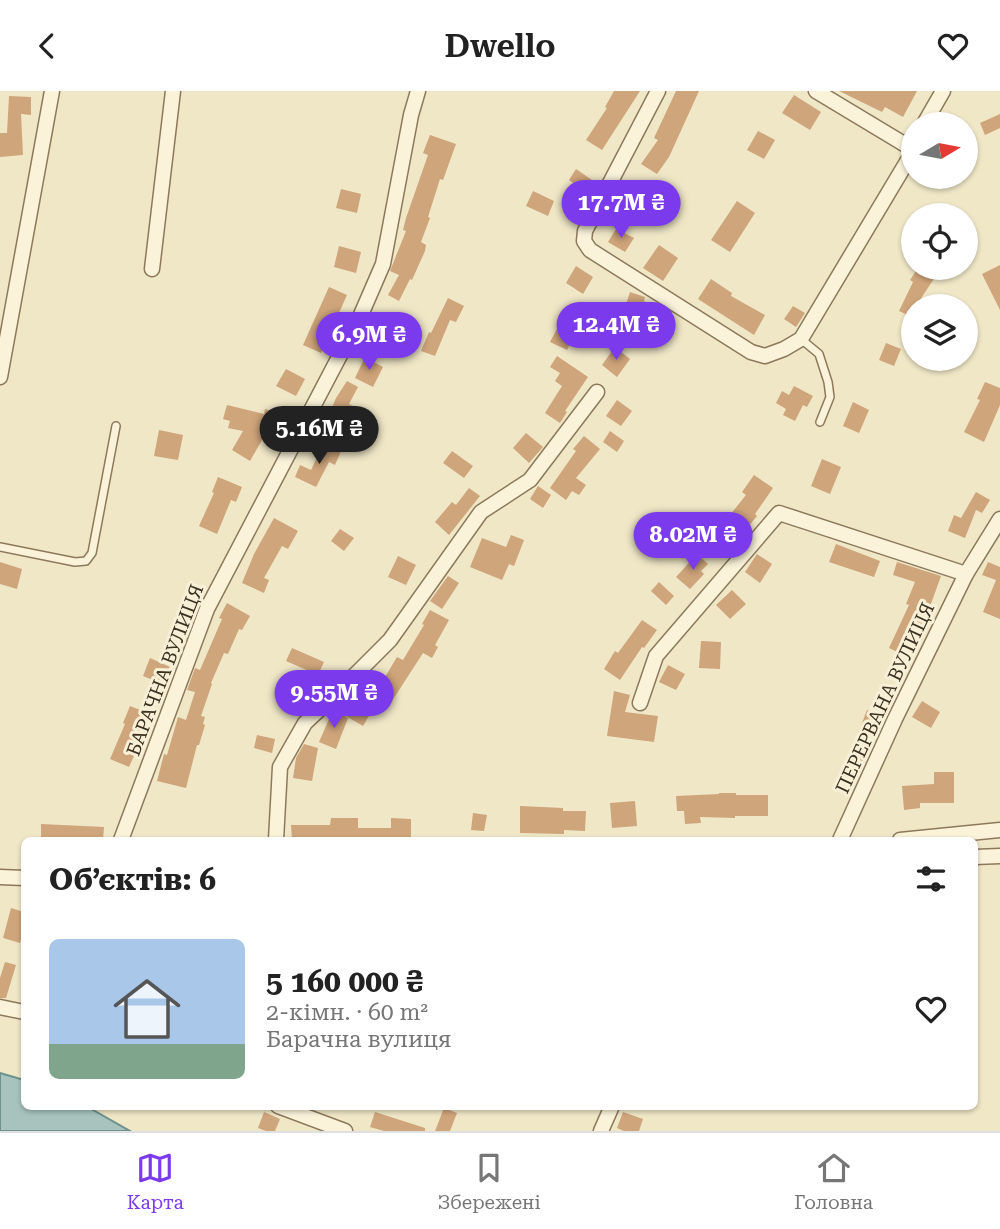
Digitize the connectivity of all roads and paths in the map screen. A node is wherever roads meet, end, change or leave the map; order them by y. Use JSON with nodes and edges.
{"nodes":[{"id":1,"x":52,"y":91,"type":"edge"},
{"id":2,"x":173,"y":91,"type":"edge"},
{"id":3,"x":418,"y":91,"type":"edge"},
{"id":4,"x":658,"y":91,"type":"edge"},
{"id":5,"x":816,"y":91,"type":"edge"},
{"id":6,"x":943,"y":91,"type":"edge"},
{"id":7,"x":931,"y":112,"type":"edge"},
{"id":8,"x":901,"y":142,"type":"edge"},
{"id":9,"x":901,"y":172,"type":"edge"},
{"id":10,"x":152,"y":269,"type":"dead end"},
{"id":11,"x":801,"y":339,"type":"junction"},
{"id":12,"x":0,"y":377,"type":"edge"},
{"id":13,"x":597,"y":392,"type":"dead end"},
{"id":14,"x":820,"y":422,"type":"dead end"},
{"id":15,"x":116,"y":426,"type":"dead end"},
{"id":16,"x":1000,"y":519,"type":"edge"},
{"id":17,"x":0,"y":547,"type":"edge"},
{"id":18,"x":966,"y":574,"type":"junction"},
{"id":19,"x":640,"y":703,"type":"dead end"},
{"id":20,"x":1000,"y":830,"type":"edge"},
{"id":21,"x":122,"y":837,"type":"edge"},
{"id":22,"x":276,"y":837,"type":"edge"},
{"id":23,"x":841,"y":837,"type":"edge"},
{"id":24,"x":930,"y":837,"type":"edge"},
{"id":25,"x":1000,"y":856,"type":"edge"},
{"id":26,"x":978,"y":857,"type":"edge"},
{"id":27,"x":0,"y":877,"type":"edge"},
{"id":28,"x":21,"y":878,"type":"edge"},
{"id":29,"x":0,"y":1007,"type":"edge"},
{"id":30,"x":21,"y":1011,"type":"edge"},
{"id":31,"x":289,"y":1110,"type":"edge"},
{"id":32,"x":610,"y":1110,"type":"edge"},
{"id":33,"x":345,"y":1131,"type":"edge"},
{"id":34,"x":601,"y":1131,"type":"edge"}],
"edges":[{"from":1,"to":12,"type":"street"},
{"from":2,"to":10,"type":"street"},
{"from":3,"to":21,"type":"street","name":"БАРАЧНА ВУЛИЦЯ"},
{"from":4,"to":11,"type":"street"},
{"from":5,"to":8,"type":"street"},
{"from":6,"to":7,"type":"street"},
{"from":9,"to":11,"type":"street"},
{"from":11,"to":14,"type":"lane"},
{"from":13,"to":22,"type":"street"},
{"from":15,"to":17,"type":"lane"},
{"from":16,"to":18,"type":"street","name":"ПЕРЕРВАНА ВУЛИЦЯ"},
{"from":18,"to":19,"type":"street"},
{"from":18,"to":23,"type":"street","name":"ПЕРЕРВАНА ВУЛИЦЯ"},
{"from":20,"to":24,"type":"street"},
{"from":25,"to":26,"type":"street"},
{"from":27,"to":28,"type":"street"},
{"from":29,"to":30,"type":"street"},
{"from":31,"to":33,"type":"street"},
{"from":32,"to":34,"type":"street"}]}
